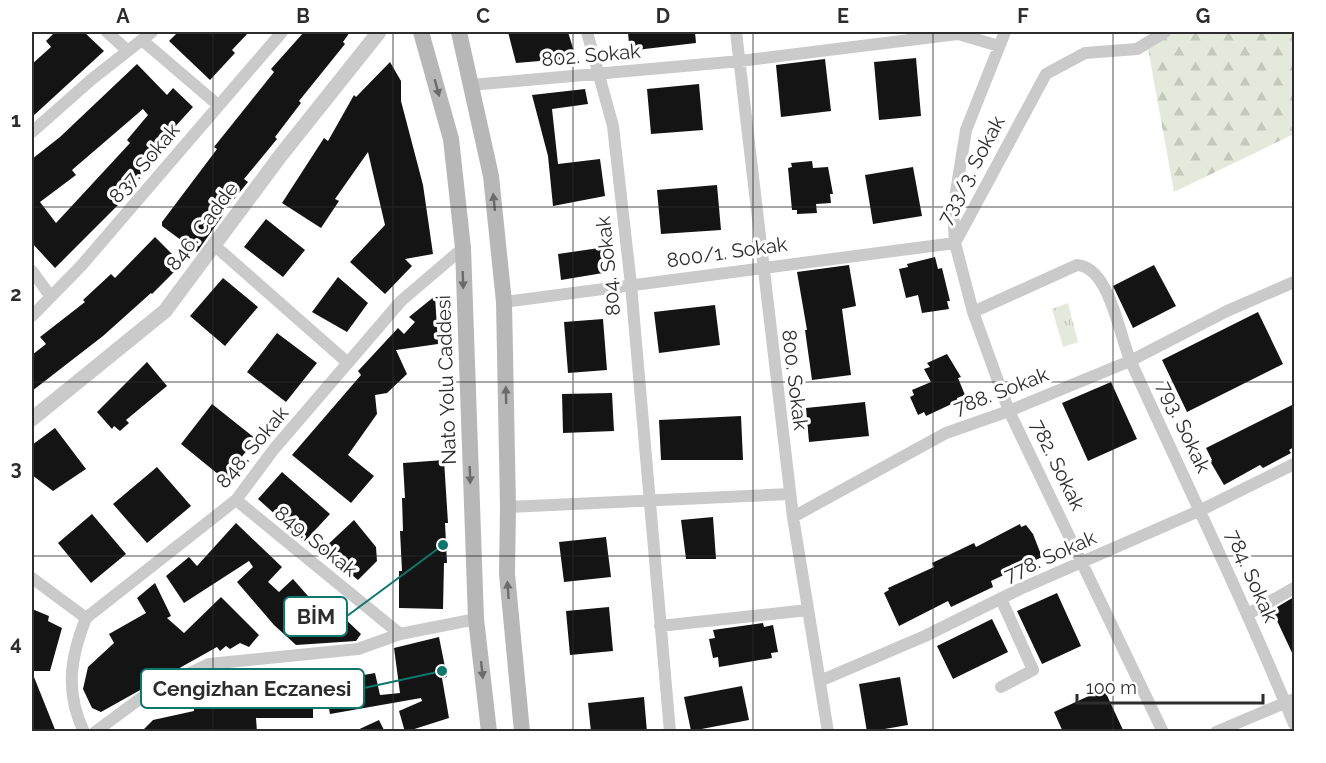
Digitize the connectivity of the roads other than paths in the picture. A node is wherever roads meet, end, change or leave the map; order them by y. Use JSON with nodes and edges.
{"nodes":[{"id":1,"x":107,"y":32,"type":"edge"},
{"id":2,"x":152,"y":32,"type":"edge"},
{"id":3,"x":282,"y":32,"type":"edge"},
{"id":4,"x":379,"y":32,"type":"edge"},
{"id":5,"x":421,"y":32,"type":"edge"},
{"id":6,"x":459,"y":32,"type":"edge"},
{"id":7,"x":587,"y":32,"type":"edge"},
{"id":8,"x":736,"y":32,"type":"edge"},
{"id":9,"x":1005,"y":32,"type":"edge"},
{"id":10,"x":1164,"y":32,"type":"edge"},
{"id":11,"x":141,"y":40,"type":"junction"},
{"id":12,"x":999,"y":46,"type":"junction"},
{"id":13,"x":128,"y":51,"type":"junction"},
{"id":14,"x":740,"y":61,"type":"junction"},
{"id":15,"x":600,"y":74,"type":"junction"},
{"id":16,"x":471,"y":85,"type":"junction"},
{"id":17,"x":218,"y":105,"type":"junction"},
{"id":18,"x":32,"y":132,"type":"edge"},
{"id":19,"x":955,"y":243,"type":"junction"},
{"id":20,"x":214,"y":245,"type":"junction"},
{"id":21,"x":462,"y":249,"type":"junction"},
{"id":22,"x":762,"y":266,"type":"junction"},
{"id":23,"x":32,"y":271,"type":"edge"},
{"id":24,"x":1294,"y":282,"type":"edge"},
{"id":25,"x":630,"y":285,"type":"junction"},
{"id":26,"x":51,"y":297,"type":"junction"},
{"id":27,"x":504,"y":302,"type":"junction"},
{"id":28,"x":973,"y":312,"type":"junction"},
{"id":29,"x":32,"y":316,"type":"edge"},
{"id":30,"x":1130,"y":361,"type":"junction"},
{"id":31,"x":348,"y":363,"type":"junction"},
{"id":32,"x":1009,"y":411,"type":"junction"},
{"id":33,"x":32,"y":419,"type":"edge"},
{"id":34,"x":1294,"y":464,"type":"edge"},
{"id":35,"x":790,"y":494,"type":"junction"},
{"id":36,"x":236,"y":500,"type":"junction"},
{"id":37,"x":648,"y":500,"type":"junction"},
{"id":38,"x":508,"y":507,"type":"junction"},
{"id":39,"x":1201,"y":510,"type":"junction"},
{"id":40,"x":793,"y":517,"type":"junction"},
{"id":41,"x":1084,"y":563,"type":"junction"},
{"id":42,"x":32,"y":578,"type":"edge"},
{"id":43,"x":1294,"y":588,"type":"edge"},
{"id":44,"x":1001,"y":599,"type":"junction"},
{"id":45,"x":808,"y":610,"type":"junction"},
{"id":46,"x":1248,"y":615,"type":"junction"},
{"id":47,"x":86,"y":618,"type":"junction"},
{"id":48,"x":476,"y":619,"type":"junction"},
{"id":49,"x":660,"y":626,"type":"junction"},
{"id":50,"x":400,"y":634,"type":"junction"},
{"id":51,"x":820,"y":681,"type":"junction"},
{"id":52,"x":1001,"y":687,"type":"dead end"},
{"id":53,"x":1290,"y":701,"type":"edge"},
{"id":54,"x":1294,"y":724,"type":"edge"},
{"id":55,"x":485,"y":731,"type":"edge"},
{"id":56,"x":84,"y":732,"type":"edge"},
{"id":57,"x":95,"y":732,"type":"edge"},
{"id":58,"x":522,"y":732,"type":"edge"},
{"id":59,"x":670,"y":732,"type":"edge"},
{"id":60,"x":828,"y":732,"type":"edge"},
{"id":61,"x":1163,"y":732,"type":"edge"},
{"id":62,"x":1216,"y":732,"type":"edge"}],
"edges":[{"from":1,"to":13,"type":"street"},
{"from":2,"to":11,"type":"street"},
{"from":3,"to":17,"type":"street","name":"837. Sokak"},
{"from":4,"to":20,"type":"street","name":"846. Cadde"},
{"from":5,"to":21,"type":"main road","name":"Nato Yolu Caddesi","one_way":true},
{"from":6,"to":16,"type":"main road"},
{"from":7,"to":15,"type":"street","name":"804. Sokak"},
{"from":8,"to":14,"type":"street","name":"800. Sokak"},
{"from":9,"to":12,"type":"street"},
{"from":10,"to":19,"type":"street","name":"733/3. Sokak"},
{"from":11,"to":13,"type":"street"},
{"from":11,"to":17,"type":"street"},
{"from":12,"to":14,"type":"street","name":"802. Sokak"},
{"from":12,"to":19,"type":"street"},
{"from":13,"to":18,"type":"street"},
{"from":14,"to":15,"type":"street","name":"802. Sokak"},
{"from":14,"to":22,"type":"street","name":"800. Sokak"},
{"from":15,"to":16,"type":"street","name":"802. Sokak"},
{"from":15,"to":25,"type":"street","name":"804. Sokak"},
{"from":27,"to":16,"type":"main road","one_way":true},
{"from":17,"to":26,"type":"street","name":"837. Sokak"},
{"from":19,"to":22,"type":"street","name":"800/1. Sokak"},
{"from":19,"to":28,"type":"street","name":"733/3. Sokak"},
{"from":20,"to":31,"type":"street"},
{"from":20,"to":33,"type":"street","name":"846. Cadde"},
{"from":21,"to":31,"type":"street","name":"848. Sokak"},
{"from":21,"to":48,"type":"main road","name":"Nato Yolu Caddesi","one_way":true},
{"from":22,"to":25,"type":"street","name":"800/1. Sokak"},
{"from":22,"to":35,"type":"street","name":"800. Sokak"},
{"from":23,"to":26,"type":"street"},
{"from":24,"to":30,"type":"street","name":"788. Sokak"},
{"from":25,"to":27,"type":"street","name":"800/1. Sokak"},
{"from":25,"to":37,"type":"street","name":"804. Sokak"},
{"from":26,"to":29,"type":"street","name":"837. Sokak"},
{"from":38,"to":27,"type":"main road","one_way":true},
{"from":28,"to":30,"type":"street","name":"793. Sokak"},
{"from":28,"to":32,"type":"street","name":"733/3. Sokak"},
{"from":30,"to":32,"type":"street","name":"788. Sokak"},
{"from":30,"to":39,"type":"street","name":"793. Sokak"},
{"from":31,"to":36,"type":"street","name":"848. Sokak"},
{"from":32,"to":40,"type":"street","name":"788. Sokak"},
{"from":32,"to":41,"type":"street","name":"782. Sokak"},
{"from":34,"to":39,"type":"street","name":"778. Sokak"},
{"from":35,"to":37,"type":"street"},
{"from":35,"to":40,"type":"street","name":"800. Sokak"},
{"from":36,"to":47,"type":"street","name":"848. Sokak"},
{"from":36,"to":50,"type":"street","name":"849. Sokak"},
{"from":37,"to":38,"type":"street"},
{"from":37,"to":49,"type":"street","name":"804. Sokak"},
{"from":58,"to":38,"type":"main road","one_way":true},
{"from":39,"to":41,"type":"street","name":"778. Sokak"},
{"from":39,"to":46,"type":"street","name":"784. Sokak"},
{"from":40,"to":45,"type":"street","name":"800. Sokak"},
{"from":41,"to":44,"type":"street","name":"778. Sokak"},
{"from":41,"to":61,"type":"street","name":"782. Sokak"},
{"from":42,"to":47,"type":"street"},
{"from":43,"to":46,"type":"street"},
{"from":44,"to":51,"type":"street","name":"778. Sokak"},
{"from":44,"to":52,"type":"street"},
{"from":45,"to":49,"type":"street"},
{"from":45,"to":51,"type":"street","name":"800. Sokak"},
{"from":46,"to":53,"type":"street","name":"784. Sokak"},
{"from":47,"to":56,"type":"street"},
{"from":48,"to":50,"type":"street"},
{"from":48,"to":55,"type":"main road","name":"Nato Yolu Caddesi","one_way":true},
{"from":49,"to":59,"type":"street","name":"804. Sokak"},
{"from":50,"to":57,"type":"street"},
{"from":51,"to":60,"type":"street","name":"800. Sokak"},
{"from":53,"to":54,"type":"street","name":"784. Sokak"},
{"from":53,"to":62,"type":"street"}]}
